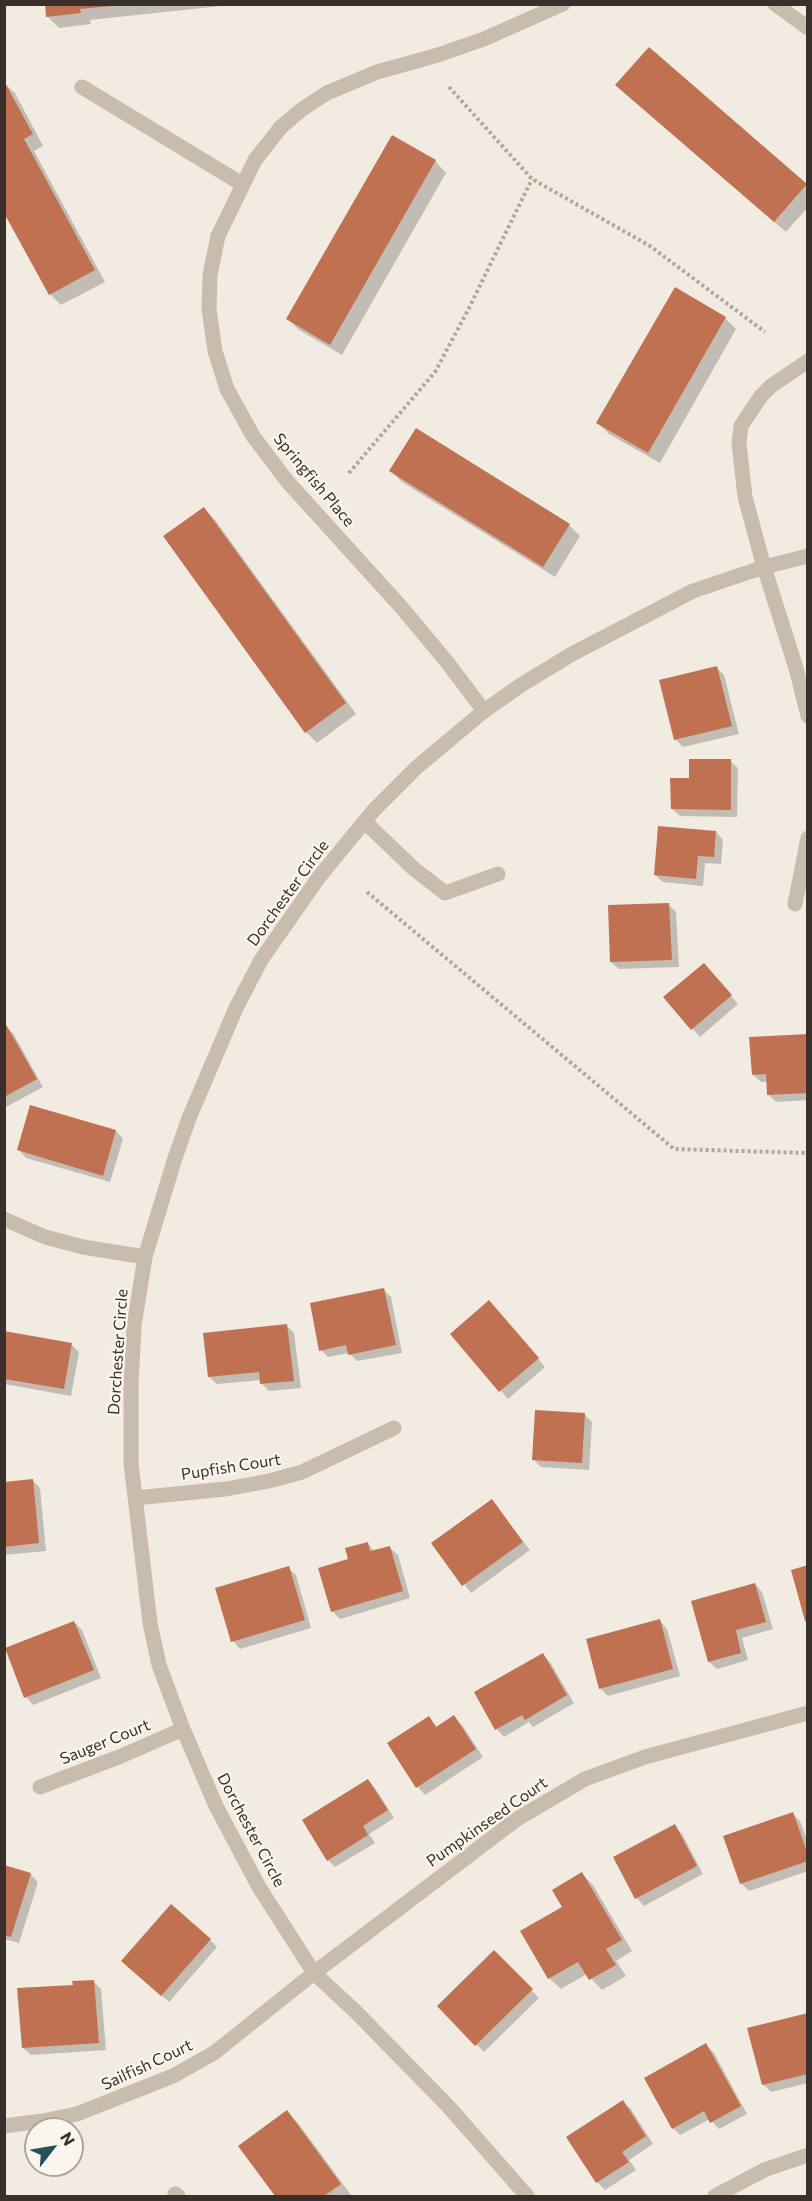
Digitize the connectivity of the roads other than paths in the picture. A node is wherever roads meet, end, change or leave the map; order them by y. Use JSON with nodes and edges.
{"nodes":[{"id":1,"x":563,"y":4,"type":"edge"},
{"id":2,"x":775,"y":4,"type":"edge"},
{"id":3,"x":807,"y":28,"type":"edge"},
{"id":4,"x":82,"y":87,"type":"dead end"},
{"id":5,"x":242,"y":184,"type":"junction"},
{"id":6,"x":807,"y":361,"type":"edge"},
{"id":7,"x":807,"y":556,"type":"edge"},
{"id":8,"x":764,"y":567,"type":"junction"},
{"id":9,"x":484,"y":711,"type":"junction"},
{"id":10,"x":807,"y":716,"type":"edge"},
{"id":11,"x":365,"y":822,"type":"junction"},
{"id":12,"x":807,"y":838,"type":"edge"},
{"id":13,"x":498,"y":874,"type":"dead end"},
{"id":14,"x":795,"y":904,"type":"dead end"},
{"id":15,"x":4,"y":1220,"type":"edge"},
{"id":16,"x":145,"y":1257,"type":"junction"},
{"id":17,"x":394,"y":1428,"type":"dead end"},
{"id":18,"x":135,"y":1498,"type":"junction"},
{"id":19,"x":807,"y":1713,"type":"edge"},
{"id":20,"x":183,"y":1729,"type":"junction"},
{"id":21,"x":40,"y":1787,"type":"dead end"},
{"id":22,"x":314,"y":1973,"type":"junction"},
{"id":23,"x":4,"y":2126,"type":"edge"},
{"id":24,"x":807,"y":2155,"type":"edge"},
{"id":25,"x":527,"y":2196,"type":"edge"},
{"id":26,"x":715,"y":2196,"type":"edge"}],
"edges":[{"from":1,"to":5,"type":"street","name":"Springfish Place"},
{"from":2,"to":3,"type":"street"},
{"from":4,"to":5,"type":"street"},
{"from":5,"to":9,"type":"street","name":"Springfish Place"},
{"from":6,"to":8,"type":"street"},
{"from":7,"to":8,"type":"street","name":"Dorchester Circle"},
{"from":8,"to":9,"type":"street","name":"Dorchester Circle"},
{"from":8,"to":10,"type":"street"},
{"from":9,"to":11,"type":"street","name":"Dorchester Circle"},
{"from":11,"to":13,"type":"street"},
{"from":11,"to":16,"type":"street","name":"Dorchester Circle"},
{"from":12,"to":14,"type":"street"},
{"from":15,"to":16,"type":"street"},
{"from":16,"to":18,"type":"street","name":"Dorchester Circle"},
{"from":17,"to":18,"type":"street","name":"Pupfish Court"},
{"from":18,"to":20,"type":"street","name":"Dorchester Circle"},
{"from":19,"to":22,"type":"street","name":"Pumpkinseed Court"},
{"from":20,"to":21,"type":"street","name":"Sauger Court"},
{"from":20,"to":22,"type":"street","name":"Dorchester Circle"},
{"from":22,"to":23,"type":"street","name":"Sailfish Court"},
{"from":22,"to":25,"type":"street","name":"Dorchester Circle"},
{"from":24,"to":26,"type":"street"}]}
